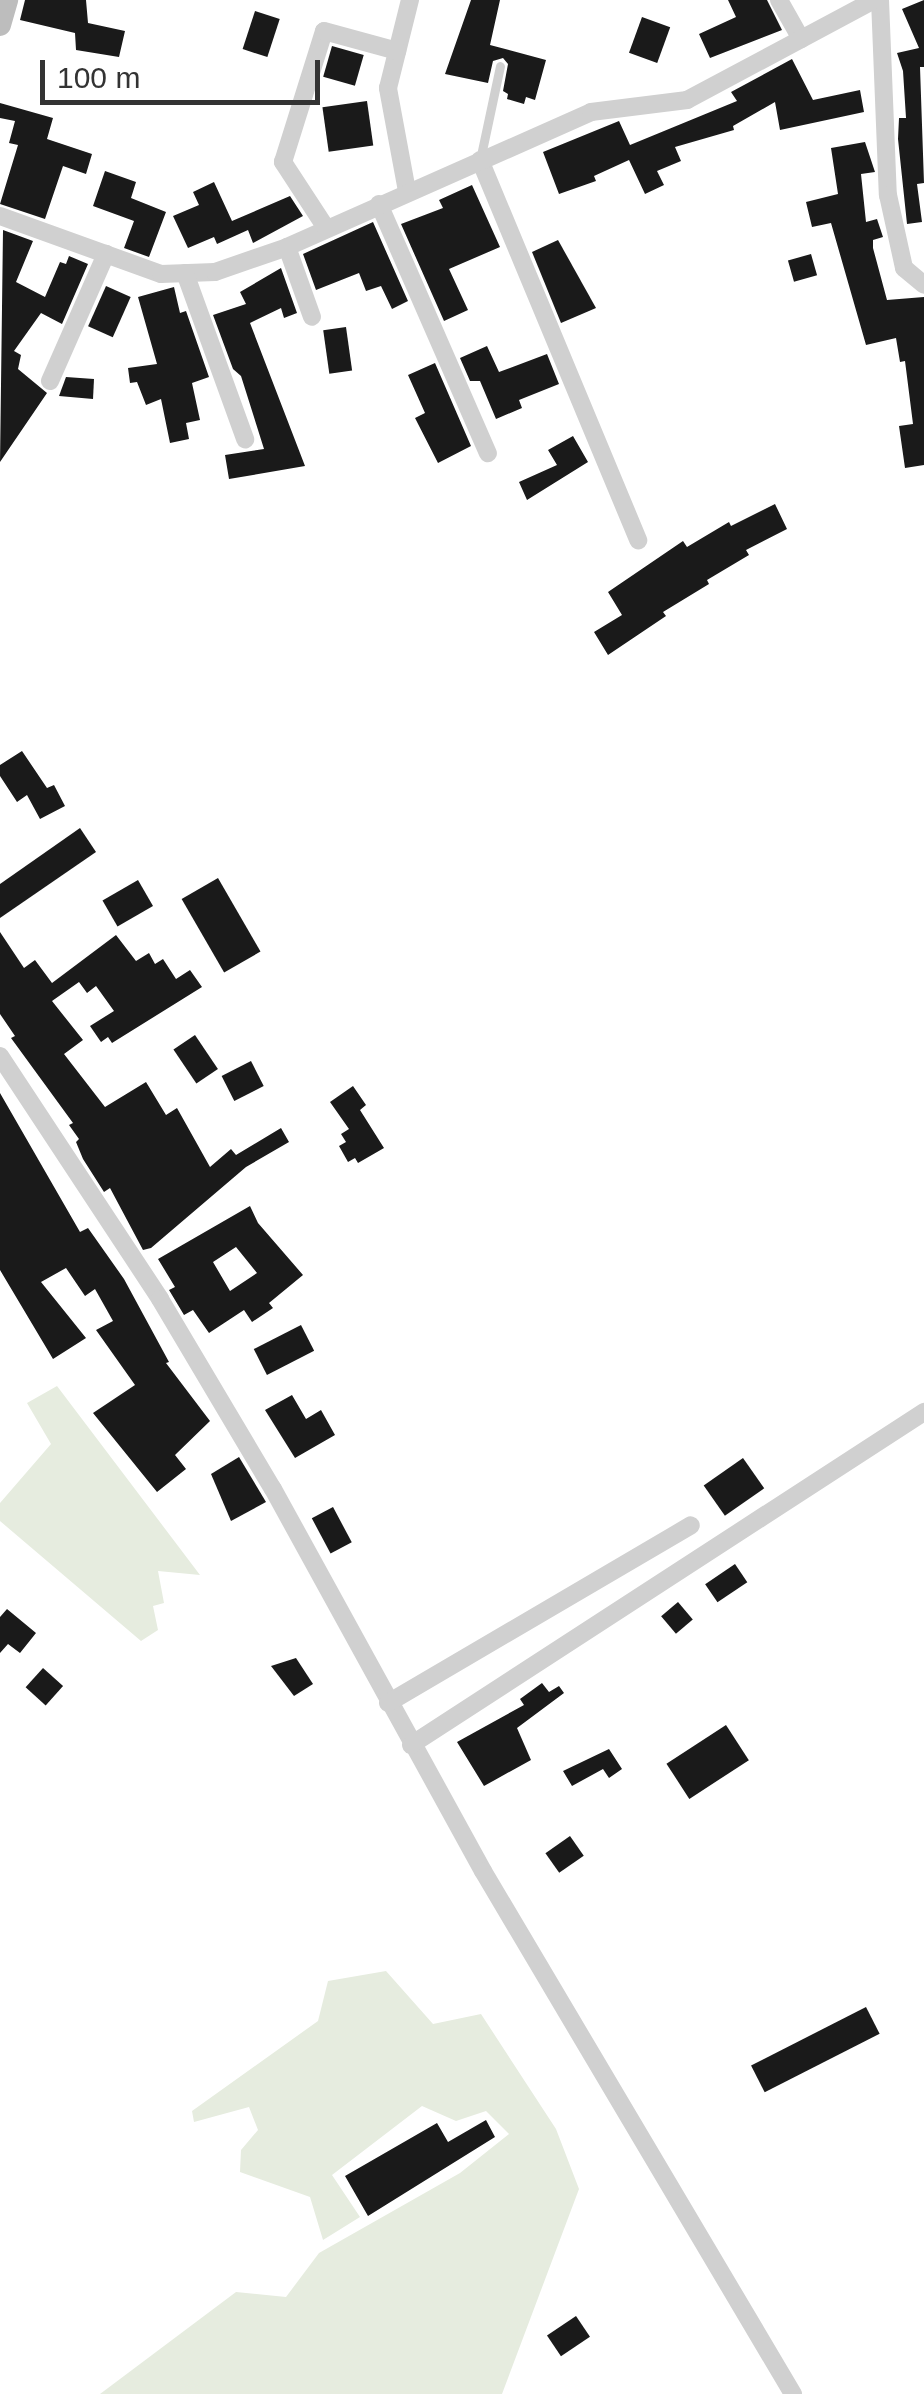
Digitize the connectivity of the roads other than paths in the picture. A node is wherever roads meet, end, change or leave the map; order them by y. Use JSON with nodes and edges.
{"nodes":[{"id":1,"x":6,"y":0,"type":"edge"},
{"id":2,"x":410,"y":0,"type":"edge"},
{"id":3,"x":780,"y":0,"type":"edge"},
{"id":4,"x":877,"y":0,"type":"edge"},
{"id":5,"x":0,"y":25,"type":"edge"},
{"id":6,"x":801,"y":39,"type":"junction"},
{"id":7,"x":397,"y":51,"type":"junction"},
{"id":8,"x":500,"y":66,"type":"dead end"},
{"id":9,"x":480,"y":160,"type":"junction"},
{"id":10,"x":407,"y":191,"type":"junction"},
{"id":11,"x":378,"y":204,"type":"junction"},
{"id":12,"x":0,"y":216,"type":"edge"},
{"id":13,"x":326,"y":228,"type":"junction"},
{"id":14,"x":287,"y":247,"type":"junction"},
{"id":15,"x":106,"y":254,"type":"junction"},
{"id":16,"x":185,"y":273,"type":"junction"},
{"id":17,"x":924,"y":285,"type":"edge"},
{"id":18,"x":312,"y":317,"type":"dead end"},
{"id":19,"x":50,"y":381,"type":"dead end"},
{"id":20,"x":245,"y":439,"type":"dead end"},
{"id":21,"x":488,"y":453,"type":"dead end"},
{"id":22,"x":638,"y":540,"type":"dead end"},
{"id":23,"x":0,"y":1056,"type":"edge"},
{"id":24,"x":924,"y":1412,"type":"edge"},
{"id":25,"x":691,"y":1524,"type":"dead end"},
{"id":26,"x":388,"y":1703,"type":"junction"},
{"id":27,"x":411,"y":1744,"type":"junction"},
{"id":28,"x":793,"y":2394,"type":"edge"}],
"edges":[{"from":1,"to":5,"type":"street"},
{"from":2,"to":7,"type":"street"},
{"from":3,"to":6,"type":"street"},
{"from":4,"to":6,"type":"street"},
{"from":4,"to":17,"type":"street"},
{"from":6,"to":9,"type":"street"},
{"from":7,"to":10,"type":"street"},
{"from":7,"to":13,"type":"street"},
{"from":8,"to":9,"type":"lane"},
{"from":9,"to":10,"type":"street"},
{"from":9,"to":22,"type":"street"},
{"from":10,"to":11,"type":"street"},
{"from":11,"to":13,"type":"street"},
{"from":11,"to":21,"type":"street"},
{"from":12,"to":15,"type":"street"},
{"from":13,"to":14,"type":"street"},
{"from":14,"to":16,"type":"street"},
{"from":14,"to":18,"type":"street"},
{"from":15,"to":16,"type":"street"},
{"from":15,"to":19,"type":"street"},
{"from":16,"to":20,"type":"street"},
{"from":23,"to":26,"type":"street"},
{"from":24,"to":27,"type":"street"},
{"from":25,"to":26,"type":"street"},
{"from":26,"to":27,"type":"street"},
{"from":27,"to":28,"type":"street"}]}
